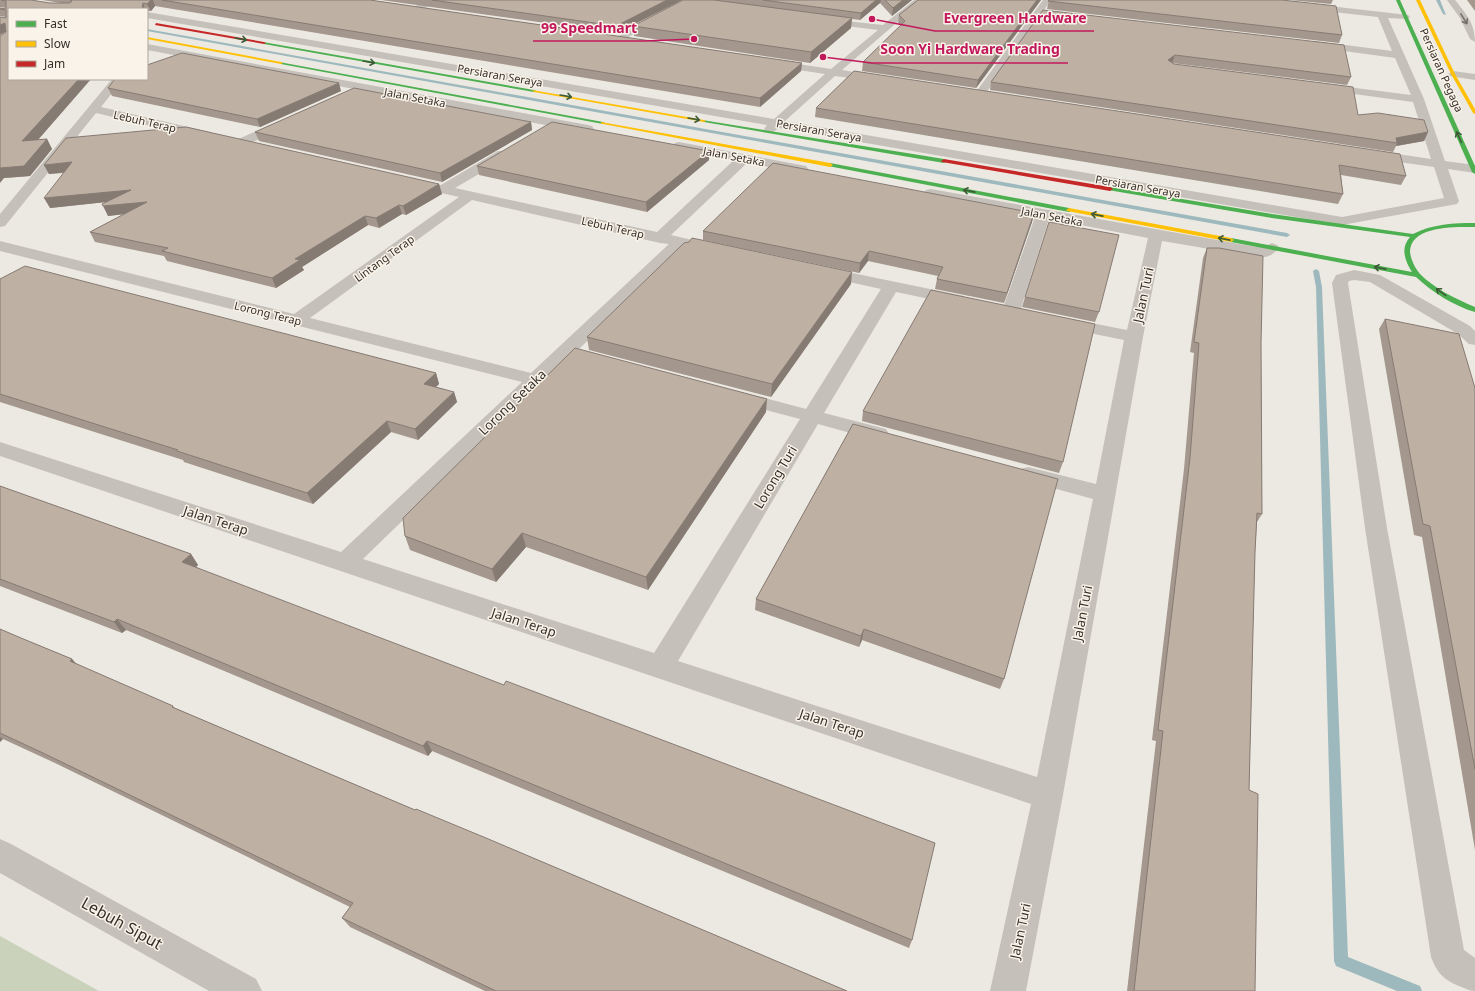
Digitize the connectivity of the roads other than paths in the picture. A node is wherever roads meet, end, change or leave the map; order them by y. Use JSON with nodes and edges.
{"nodes":[{"id":1,"x":432,"y":0,"type":"edge"},
{"id":2,"x":919,"y":0,"type":"edge"},
{"id":3,"x":1047,"y":0,"type":"edge"},
{"id":4,"x":1253,"y":0,"type":"edge"},
{"id":5,"x":1352,"y":0,"type":"edge"},
{"id":6,"x":1398,"y":0,"type":"edge"},
{"id":7,"x":1418,"y":0,"type":"edge"},
{"id":8,"x":1451,"y":0,"type":"edge"},
{"id":9,"x":690,"y":1,"type":"edge"},
{"id":10,"x":703,"y":4,"type":"edge"},
{"id":11,"x":1354,"y":11,"type":"junction"},
{"id":12,"x":437,"y":13,"type":"edge"},
{"id":13,"x":148,"y":15,"type":"edge"},
{"id":14,"x":1382,"y":15,"type":"junction"},
{"id":15,"x":1405,"y":17,"type":"junction"},
{"id":16,"x":814,"y":19,"type":"edge"},
{"id":17,"x":1428,"y":20,"type":"junction"},
{"id":18,"x":148,"y":22,"type":"edge"},
{"id":19,"x":886,"y":28,"type":"junction"},
{"id":20,"x":1475,"y":39,"type":"edge"},
{"id":21,"x":148,"y":41,"type":"edge"},
{"id":22,"x":633,"y":41,"type":"edge"},
{"id":23,"x":1306,"y":43,"type":"edge"},
{"id":24,"x":1399,"y":55,"type":"junction"},
{"id":25,"x":763,"y":61,"type":"edge"},
{"id":26,"x":833,"y":72,"type":"junction"},
{"id":27,"x":1454,"y":74,"type":"junction"},
{"id":28,"x":1475,"y":76,"type":"edge"},
{"id":29,"x":117,"y":80,"type":"edge"},
{"id":30,"x":887,"y":80,"type":"edge"},
{"id":31,"x":1310,"y":85,"type":"edge"},
{"id":32,"x":363,"y":87,"type":"junction"},
{"id":33,"x":343,"y":96,"type":"edge"},
{"id":34,"x":995,"y":97,"type":"edge"},
{"id":35,"x":1418,"y":99,"type":"junction"},
{"id":36,"x":94,"y":109,"type":"junction"},
{"id":37,"x":1475,"y":113,"type":"edge"},
{"id":38,"x":297,"y":117,"type":"edge"},
{"id":39,"x":555,"y":123,"type":"junction"},
{"id":40,"x":777,"y":123,"type":"junction"},
{"id":41,"x":767,"y":132,"type":"junction"},
{"id":42,"x":535,"y":134,"type":"edge"},
{"id":43,"x":240,"y":142,"type":"junction"},
{"id":44,"x":516,"y":146,"type":"edge"},
{"id":45,"x":262,"y":148,"type":"edge"},
{"id":46,"x":1360,"y":152,"type":"edge"},
{"id":47,"x":744,"y":158,"type":"junction"},
{"id":48,"x":1438,"y":164,"type":"junction"},
{"id":49,"x":1474,"y":171,"type":"edge"},
{"id":50,"x":398,"y":179,"type":"edge"},
{"id":51,"x":443,"y":189,"type":"junction"},
{"id":52,"x":470,"y":195,"type":"junction"},
{"id":53,"x":1043,"y":214,"type":"junction"},
{"id":54,"x":0,"y":223,"type":"edge"},
{"id":55,"x":1475,"y":225,"type":"edge"},
{"id":56,"x":1156,"y":235,"type":"junction"},
{"id":57,"x":1414,"y":236,"type":"junction"},
{"id":58,"x":660,"y":238,"type":"junction"},
{"id":59,"x":680,"y":242,"type":"junction"},
{"id":60,"x":0,"y":246,"type":"edge"},
{"id":61,"x":1272,"y":248,"type":"junction"},
{"id":62,"x":724,"y":252,"type":"edge"},
{"id":63,"x":806,"y":269,"type":"edge"},
{"id":64,"x":1418,"y":275,"type":"junction"},
{"id":65,"x":890,"y":286,"type":"junction"},
{"id":66,"x":973,"y":303,"type":"edge"},
{"id":67,"x":1475,"y":310,"type":"edge"},
{"id":68,"x":1026,"y":314,"type":"edge"},
{"id":69,"x":1049,"y":319,"type":"edge"},
{"id":70,"x":297,"y":320,"type":"junction"},
{"id":71,"x":1134,"y":338,"type":"junction"},
{"id":72,"x":1475,"y":340,"type":"edge"},
{"id":73,"x":566,"y":351,"type":"junction"},
{"id":74,"x":618,"y":365,"type":"edge"},
{"id":75,"x":536,"y":380,"type":"junction"},
{"id":76,"x":722,"y":392,"type":"edge"},
{"id":77,"x":811,"y":416,"type":"junction"},
{"id":78,"x":896,"y":439,"type":"edge"},
{"id":79,"x":0,"y":449,"type":"edge"},
{"id":80,"x":1012,"y":469,"type":"edge"},
{"id":81,"x":1104,"y":494,"type":"junction"},
{"id":82,"x":344,"y":563,"type":"junction"},
{"id":83,"x":660,"y":667,"type":"junction"},
{"id":84,"x":1048,"y":795,"type":"junction"},
{"id":85,"x":0,"y":855,"type":"edge"},
{"id":86,"x":1475,"y":975,"type":"edge"},
{"id":87,"x":244,"y":991,"type":"edge"},
{"id":88,"x":1008,"y":991,"type":"edge"}],
"edges":[{"from":1,"to":12,"type":"street"},
{"from":2,"to":19,"type":"street"},
{"from":3,"to":34,"type":"street"},
{"from":4,"to":11,"type":"street"},
{"from":5,"to":11,"type":"street"},
{"from":6,"to":15,"type":"main road","name":"Persiaran Pegaga"},
{"from":7,"to":17,"type":"main road","name":"Persiaran Pegaga"},
{"from":8,"to":20,"type":"street","one_way":true},
{"from":9,"to":10,"type":"street"},
{"from":9,"to":22,"type":"street"},
{"from":11,"to":14,"type":"street"},
{"from":13,"to":40,"type":"street","name":"Persiaran Seraya"},
{"from":14,"to":15,"type":"street"},
{"from":14,"to":24,"type":"street"},
{"from":15,"to":17,"type":"main road"},
{"from":49,"to":15,"type":"main road","name":"Persiaran Pegaga","one_way":true},
{"from":16,"to":19,"type":"street"},
{"from":17,"to":27,"type":"main road","name":"Persiaran Pegaga"},
{"from":18,"to":41,"type":"main road","name":"Persiaran Seraya","one_way":true},
{"from":19,"to":26,"type":"street"},
{"from":21,"to":32,"type":"street","name":"Jalan Setaka"},
{"from":61,"to":21,"type":"main road","one_way":true},
{"from":23,"to":24,"type":"street"},
{"from":24,"to":35,"type":"street"},
{"from":25,"to":26,"type":"street"},
{"from":26,"to":30,"type":"street"},
{"from":26,"to":40,"type":"street"},
{"from":27,"to":28,"type":"street"},
{"from":27,"to":37,"type":"main road","name":"Persiaran Pegaga"},
{"from":29,"to":36,"type":"street"},
{"from":31,"to":35,"type":"street"},
{"from":32,"to":33,"type":"street"},
{"from":32,"to":39,"type":"street","name":"Jalan Setaka"},
{"from":35,"to":48,"type":"street"},
{"from":36,"to":43,"type":"street","name":"Lebuh Terap"},
{"from":36,"to":54,"type":"street"},
{"from":38,"to":43,"type":"street"},
{"from":39,"to":42,"type":"street"},
{"from":39,"to":47,"type":"street","name":"Jalan Setaka"},
{"from":40,"to":41,"type":"street"},
{"from":40,"to":48,"type":"street","name":"Persiaran Seraya"},
{"from":41,"to":57,"type":"main road","name":"Persiaran Seraya"},
{"from":43,"to":45,"type":"street","name":"Lebuh Terap"},
{"from":44,"to":51,"type":"street"},
{"from":46,"to":48,"type":"street"},
{"from":47,"to":53,"type":"street","name":"Jalan Setaka"},
{"from":47,"to":58,"type":"street"},
{"from":48,"to":49,"type":"street"},
{"from":50,"to":51,"type":"street","name":"Lebuh Terap"},
{"from":51,"to":52,"type":"street","name":"Lebuh Terap"},
{"from":52,"to":58,"type":"street","name":"Lebuh Terap"},
{"from":52,"to":70,"type":"street","name":"Lintang Terap"},
{"from":53,"to":56,"type":"street","name":"Jalan Setaka"},
{"from":53,"to":68,"type":"street"},
{"from":55,"to":57,"type":"main road"},
{"from":56,"to":61,"type":"street","name":"Jalan Setaka"},
{"from":56,"to":71,"type":"street","name":"Jalan Turi"},
{"from":57,"to":64,"type":"main road"},
{"from":58,"to":59,"type":"street","name":"Lebuh Terap"},
{"from":59,"to":62,"type":"street","name":"Lebuh Terap"},
{"from":59,"to":73,"type":"street","name":"Lorong Setaka"},
{"from":60,"to":70,"type":"street","name":"Lorong Terap"},
{"from":64,"to":61,"type":"main road","one_way":true},
{"from":63,"to":65,"type":"street"},
{"from":67,"to":64,"type":"main road","one_way":true},
{"from":65,"to":66,"type":"street"},
{"from":65,"to":77,"type":"street","name":"Lorong Turi"},
{"from":69,"to":71,"type":"street"},
{"from":70,"to":75,"type":"street","name":"Lorong Terap"},
{"from":71,"to":81,"type":"street","name":"Jalan Turi"},
{"from":72,"to":86,"type":"street"},
{"from":73,"to":74,"type":"street"},
{"from":73,"to":75,"type":"street","name":"Lorong Setaka"},
{"from":75,"to":82,"type":"street","name":"Lorong Setaka"},
{"from":76,"to":77,"type":"street"},
{"from":77,"to":78,"type":"street"},
{"from":77,"to":83,"type":"street","name":"Lorong Turi"},
{"from":79,"to":82,"type":"street","name":"Jalan Terap"},
{"from":80,"to":81,"type":"street"},
{"from":81,"to":84,"type":"street","name":"Jalan Turi"},
{"from":82,"to":83,"type":"street","name":"Jalan Terap"},
{"from":83,"to":84,"type":"street","name":"Jalan Terap"},
{"from":84,"to":88,"type":"street","name":"Jalan Turi"},
{"from":85,"to":87,"type":"street","name":"Lebuh Siput"}]}
